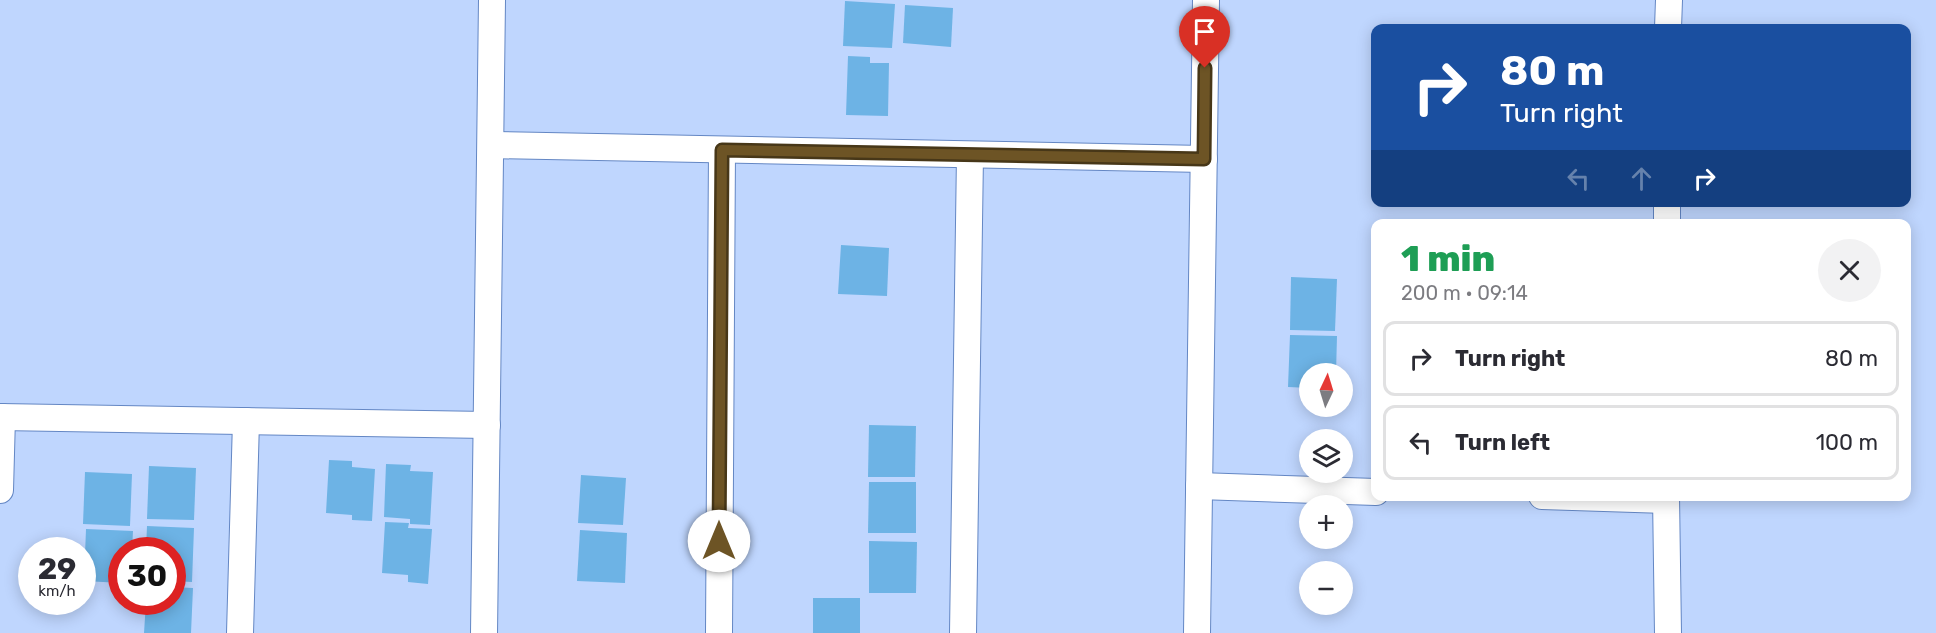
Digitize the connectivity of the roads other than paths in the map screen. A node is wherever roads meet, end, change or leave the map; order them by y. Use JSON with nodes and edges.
{"nodes":[{"id":1,"x":492,"y":0,"type":"edge"},
{"id":2,"x":1206,"y":0,"type":"edge"},
{"id":3,"x":1669,"y":0,"type":"edge"},
{"id":4,"x":1668,"y":24,"type":"edge"},
{"id":5,"x":490,"y":145,"type":"junction"},
{"id":6,"x":722,"y":150,"type":"junction"},
{"id":7,"x":970,"y":154,"type":"junction"},
{"id":8,"x":1204,"y":159,"type":"junction"},
{"id":9,"x":1,"y":417,"type":"edge"},
{"id":10,"x":246,"y":421,"type":"junction"},
{"id":11,"x":487,"y":425,"type":"junction"},
{"id":12,"x":1199,"y":486,"type":"junction"},
{"id":13,"x":0,"y":490,"type":"edge"},
{"id":14,"x":1371,"y":492,"type":"edge"},
{"id":15,"x":1666,"y":501,"type":"edge"},
{"id":16,"x":240,"y":633,"type":"edge"},
{"id":17,"x":484,"y":633,"type":"edge"},
{"id":18,"x":719,"y":633,"type":"edge"},
{"id":19,"x":963,"y":633,"type":"edge"},
{"id":20,"x":1197,"y":633,"type":"edge"},
{"id":21,"x":1668,"y":633,"type":"edge"}],
"edges":[{"from":1,"to":5,"type":"street"},
{"from":2,"to":8,"type":"street"},
{"from":3,"to":4,"type":"street"},
{"from":5,"to":6,"type":"street"},
{"from":5,"to":11,"type":"street"},
{"from":6,"to":7,"type":"street"},
{"from":6,"to":18,"type":"street"},
{"from":7,"to":8,"type":"street"},
{"from":7,"to":19,"type":"street"},
{"from":8,"to":12,"type":"street"},
{"from":9,"to":10,"type":"street"},
{"from":9,"to":13,"type":"street"},
{"from":10,"to":11,"type":"street"},
{"from":10,"to":16,"type":"street"},
{"from":11,"to":17,"type":"street"},
{"from":12,"to":14,"type":"street"},
{"from":12,"to":20,"type":"street"},
{"from":15,"to":21,"type":"street"}]}
